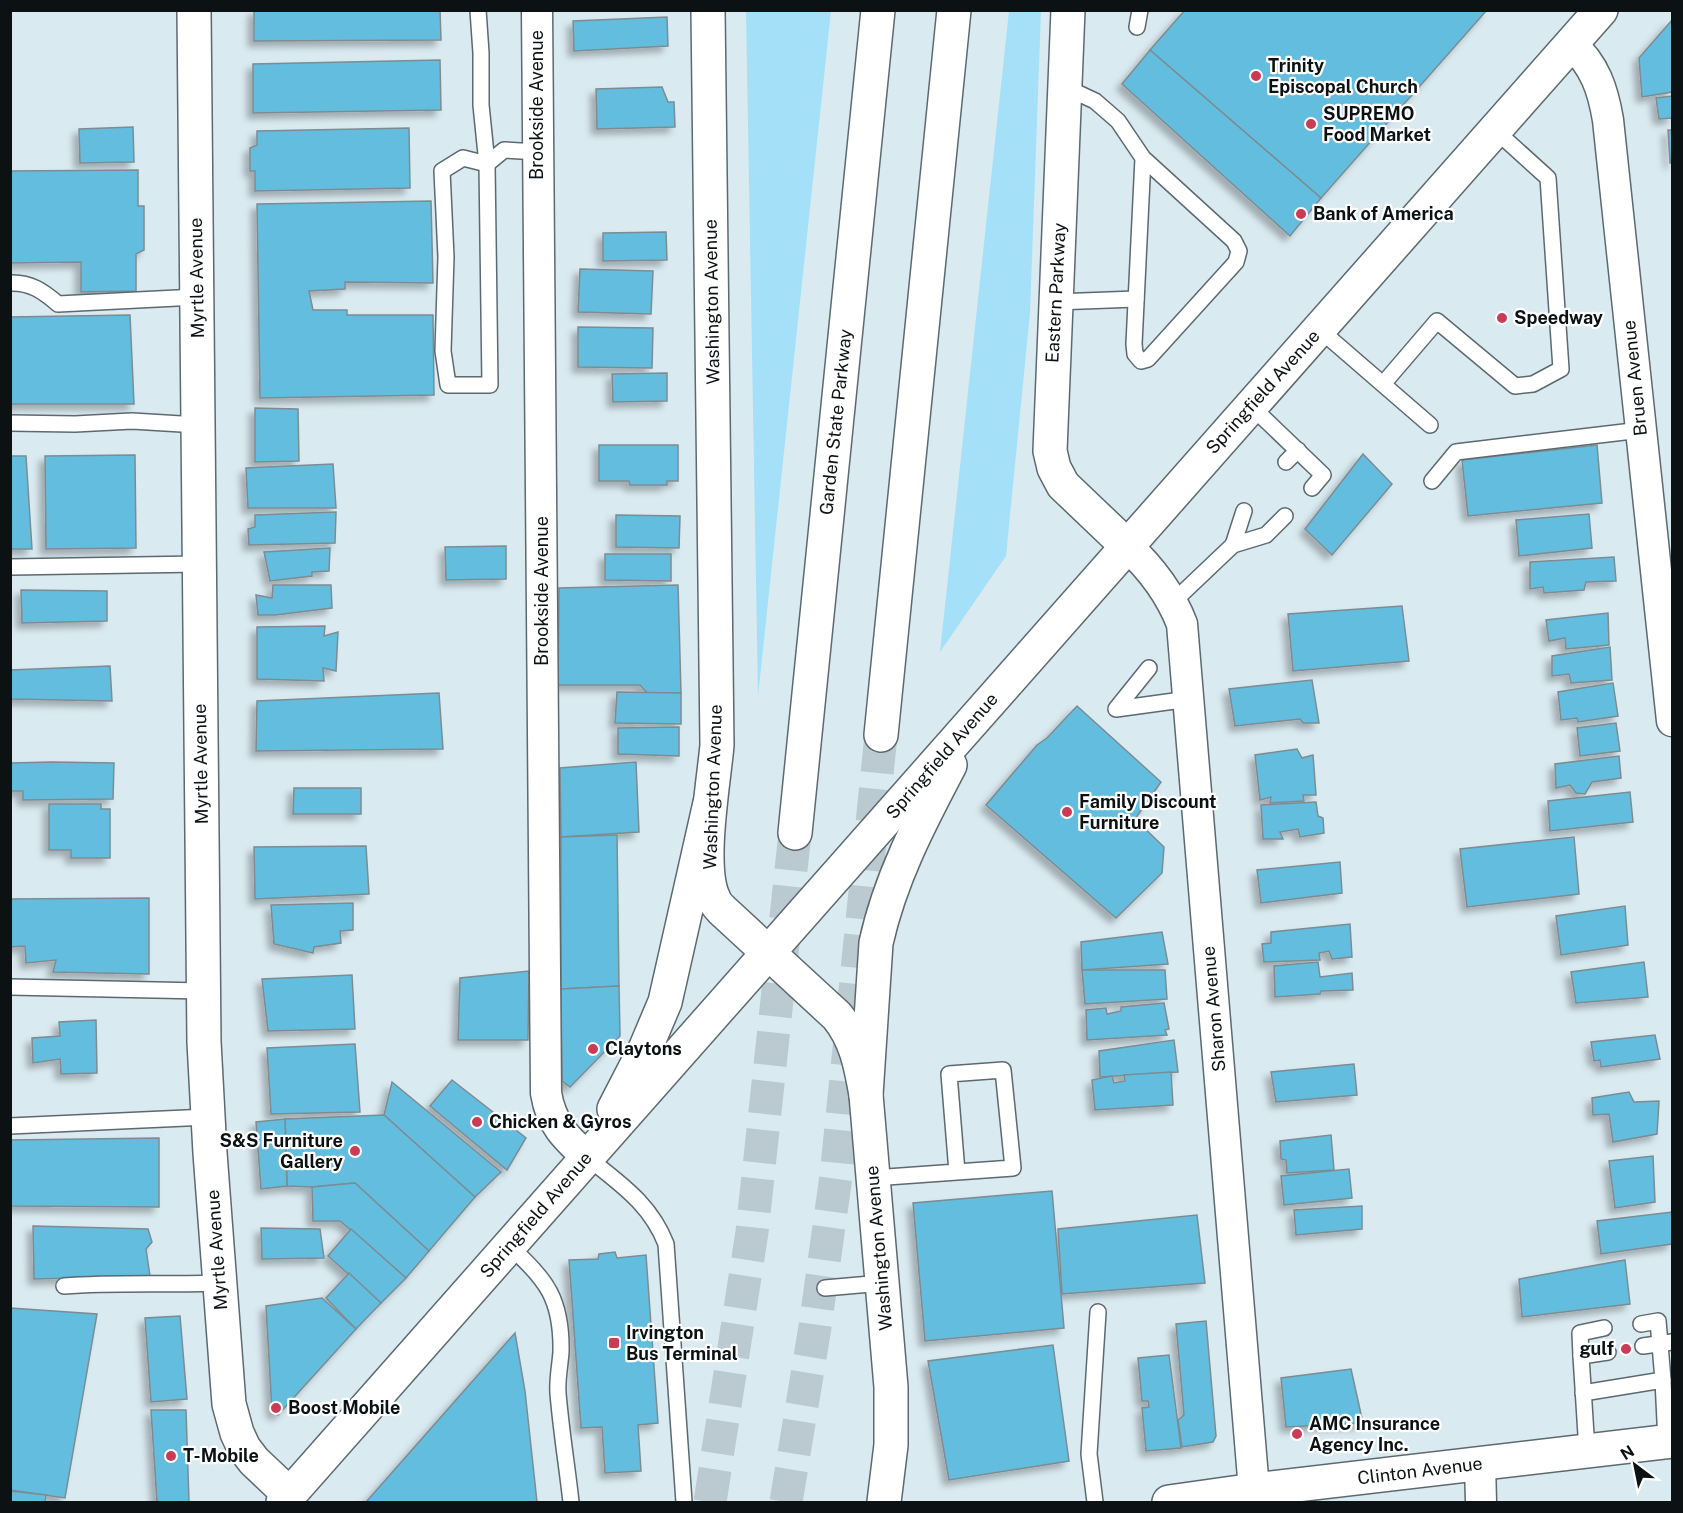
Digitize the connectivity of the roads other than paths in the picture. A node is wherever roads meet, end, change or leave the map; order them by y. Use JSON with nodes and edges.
{"nodes":[{"id":1,"x":194,"y":10,"type":"edge"},
{"id":2,"x":478,"y":10,"type":"edge"},
{"id":3,"x":537,"y":10,"type":"edge"},
{"id":4,"x":708,"y":10,"type":"edge"},
{"id":5,"x":878,"y":10,"type":"edge"},
{"id":6,"x":954,"y":10,"type":"edge"},
{"id":7,"x":1068,"y":10,"type":"edge"},
{"id":8,"x":1140,"y":10,"type":"edge"},
{"id":9,"x":1601,"y":10,"type":"edge"},
{"id":10,"x":1137,"y":27,"type":"dead end"},
{"id":11,"x":1571,"y":44,"type":"junction"},
{"id":12,"x":1065,"y":87,"type":"junction"},
{"id":13,"x":1495,"y":130,"type":"junction"},
{"id":14,"x":538,"y":152,"type":"junction"},
{"id":15,"x":1143,"y":158,"type":"junction"},
{"id":16,"x":487,"y":164,"type":"junction"},
{"id":17,"x":10,"y":283,"type":"edge"},
{"id":18,"x":197,"y":297,"type":"junction"},
{"id":19,"x":1136,"y":299,"type":"junction"},
{"id":20,"x":1055,"y":302,"type":"junction"},
{"id":21,"x":1319,"y":330,"type":"junction"},
{"id":22,"x":1383,"y":384,"type":"junction"},
{"id":23,"x":1251,"y":406,"type":"junction"},
{"id":24,"x":10,"y":423,"type":"edge"},
{"id":25,"x":198,"y":425,"type":"junction"},
{"id":26,"x":1430,"y":425,"type":"dead end"},
{"id":27,"x":1641,"y":430,"type":"junction"},
{"id":28,"x":1298,"y":450,"type":"junction"},
{"id":29,"x":1286,"y":462,"type":"dead end"},
{"id":30,"x":1432,"y":481,"type":"dead end"},
{"id":31,"x":1312,"y":488,"type":"dead end"},
{"id":32,"x":1244,"y":511,"type":"dead end"},
{"id":33,"x":1285,"y":516,"type":"dead end"},
{"id":34,"x":1233,"y":545,"type":"junction"},
{"id":35,"x":1127,"y":546,"type":"junction"},
{"id":36,"x":199,"y":564,"type":"junction"},
{"id":37,"x":10,"y":567,"type":"edge"},
{"id":38,"x":1173,"y":602,"type":"junction"},
{"id":39,"x":1149,"y":668,"type":"dead end"},
{"id":40,"x":1189,"y":699,"type":"junction"},
{"id":41,"x":975,"y":718,"type":"junction"},
{"id":42,"x":1672,"y":721,"type":"edge"},
{"id":43,"x":880,"y":735,"type":"tunnel mouth"},
{"id":44,"x":710,"y":803,"type":"junction"},
{"id":45,"x":795,"y":832,"type":"tunnel mouth"},
{"id":46,"x":768,"y":953,"type":"junction"},
{"id":47,"x":10,"y":987,"type":"edge"},
{"id":48,"x":203,"y":991,"type":"junction"},
{"id":49,"x":866,"y":1095,"type":"junction"},
{"id":50,"x":207,"y":1117,"type":"junction"},
{"id":51,"x":10,"y":1126,"type":"edge"},
{"id":52,"x":587,"y":1157,"type":"junction"},
{"id":53,"x":957,"y":1172,"type":"junction"},
{"id":54,"x":873,"y":1178,"type":"junction"},
{"id":55,"x":509,"y":1246,"type":"junction"},
{"id":56,"x":220,"y":1283,"type":"junction"},
{"id":57,"x":882,"y":1283,"type":"junction"},
{"id":58,"x":64,"y":1286,"type":"dead end"},
{"id":59,"x":825,"y":1288,"type":"dead end"},
{"id":60,"x":1098,"y":1312,"type":"dead end"},
{"id":61,"x":1641,"y":1324,"type":"dead end"},
{"id":62,"x":1604,"y":1328,"type":"dead end"},
{"id":63,"x":1666,"y":1343,"type":"edge"},
{"id":64,"x":1643,"y":1346,"type":"dead end"},
{"id":65,"x":1608,"y":1352,"type":"dead end"},
{"id":66,"x":1581,"y":1356,"type":"junction"},
{"id":67,"x":1663,"y":1380,"type":"junction"},
{"id":68,"x":1583,"y":1393,"type":"junction"},
{"id":69,"x":1669,"y":1441,"type":"edge"},
{"id":70,"x":1587,"y":1451,"type":"junction"},
{"id":71,"x":1480,"y":1464,"type":"junction"},
{"id":72,"x":1254,"y":1490,"type":"junction"},
{"id":73,"x":286,"y":1499,"type":"edge"},
{"id":74,"x":571,"y":1503,"type":"edge"},
{"id":75,"x":684,"y":1503,"type":"edge"},
{"id":76,"x":884,"y":1503,"type":"edge"},
{"id":77,"x":1095,"y":1503,"type":"edge"},
{"id":78,"x":1168,"y":1503,"type":"edge"},
{"id":79,"x":1481,"y":1503,"type":"edge"}],
"edges":[{"from":1,"to":18,"type":"main road","name":"Myrtle Avenue"},
{"from":2,"to":16,"type":"lane"},
{"from":3,"to":14,"type":"street","name":"Brookside Avenue"},
{"from":4,"to":44,"type":"main road","name":"Washington Avenue"},
{"from":5,"to":45,"type":"main road","name":"Garden State Parkway"},
{"from":6,"to":43,"type":"main road"},
{"from":7,"to":12,"type":"main road","name":"Eastern Parkway"},
{"from":8,"to":10,"type":"lane"},
{"from":9,"to":11,"type":"main road","name":"Springfield Avenue"},
{"from":11,"to":13,"type":"main road","name":"Springfield Avenue"},
{"from":11,"to":27,"type":"street","name":"Bruen Avenue"},
{"from":12,"to":15,"type":"lane"},
{"from":12,"to":20,"type":"main road","name":"Eastern Parkway"},
{"from":13,"to":21,"type":"main road","name":"Springfield Avenue"},
{"from":13,"to":22,"type":"lane"},
{"from":14,"to":16,"type":"lane"},
{"from":14,"to":52,"type":"street","name":"Brookside Avenue"},
{"from":15,"to":19,"type":"lane"},
{"from":15,"to":19,"type":"lane"},
{"from":16,"to":16,"type":"lane"},
{"from":17,"to":18,"type":"lane"},
{"from":18,"to":25,"type":"main road","name":"Myrtle Avenue"},
{"from":19,"to":20,"type":"lane"},
{"from":20,"to":35,"type":"main road","name":"Eastern Parkway"},
{"from":21,"to":22,"type":"lane"},
{"from":21,"to":23,"type":"main road","name":"Springfield Avenue"},
{"from":22,"to":26,"type":"lane"},
{"from":23,"to":28,"type":"lane"},
{"from":23,"to":35,"type":"main road","name":"Springfield Avenue"},
{"from":24,"to":25,"type":"lane"},
{"from":25,"to":36,"type":"main road","name":"Myrtle Avenue"},
{"from":27,"to":30,"type":"lane"},
{"from":27,"to":42,"type":"street","name":"Bruen Avenue"},
{"from":28,"to":29,"type":"lane"},
{"from":28,"to":31,"type":"lane"},
{"from":32,"to":34,"type":"lane"},
{"from":33,"to":34,"type":"lane"},
{"from":34,"to":38,"type":"lane"},
{"from":35,"to":38,"type":"street","name":"Sharon Avenue"},
{"from":35,"to":41,"type":"main road","name":"Springfield Avenue"},
{"from":36,"to":37,"type":"lane"},
{"from":36,"to":48,"type":"main road","name":"Myrtle Avenue"},
{"from":38,"to":40,"type":"street","name":"Sharon Avenue"},
{"from":39,"to":40,"type":"lane"},
{"from":40,"to":72,"type":"street","name":"Sharon Avenue"},
{"from":41,"to":46,"type":"main road","name":"Springfield Avenue"},
{"from":41,"to":49,"type":"main road"},
{"from":44,"to":46,"type":"main road","name":"Washington Avenue"},
{"from":44,"to":52,"type":"main road"},
{"from":46,"to":49,"type":"main road","name":"Washington Avenue"},
{"from":46,"to":52,"type":"main road","name":"Springfield Avenue"},
{"from":47,"to":48,"type":"lane"},
{"from":48,"to":50,"type":"main road","name":"Myrtle Avenue"},
{"from":49,"to":54,"type":"main road","name":"Washington Avenue"},
{"from":50,"to":51,"type":"lane"},
{"from":50,"to":56,"type":"main road","name":"Myrtle Avenue"},
{"from":52,"to":55,"type":"main road","name":"Springfield Avenue"},
{"from":52,"to":75,"type":"lane"},
{"from":53,"to":53,"type":"lane"},
{"from":53,"to":54,"type":"lane"},
{"from":54,"to":57,"type":"main road","name":"Washington Avenue"},
{"from":55,"to":73,"type":"main road","name":"Springfield Avenue"},
{"from":55,"to":74,"type":"lane"},
{"from":56,"to":58,"type":"lane"},
{"from":56,"to":73,"type":"main road","name":"Myrtle Avenue"},
{"from":57,"to":59,"type":"lane"},
{"from":57,"to":76,"type":"main road","name":"Washington Avenue"},
{"from":60,"to":77,"type":"lane"},
{"from":61,"to":63,"type":"lane"},
{"from":62,"to":66,"type":"lane"},
{"from":63,"to":64,"type":"lane"},
{"from":63,"to":67,"type":"lane"},
{"from":65,"to":66,"type":"lane"},
{"from":66,"to":68,"type":"lane"},
{"from":67,"to":68,"type":"lane"},
{"from":67,"to":69,"type":"lane"},
{"from":68,"to":70,"type":"lane"},
{"from":69,"to":70,"type":"main road","name":"Clinton Avenue"},
{"from":70,"to":71,"type":"main road","name":"Clinton Avenue"},
{"from":71,"to":72,"type":"main road","name":"Clinton Avenue"},
{"from":71,"to":79,"type":"street"},
{"from":72,"to":78,"type":"main road","name":"Clinton Avenue"}]}
